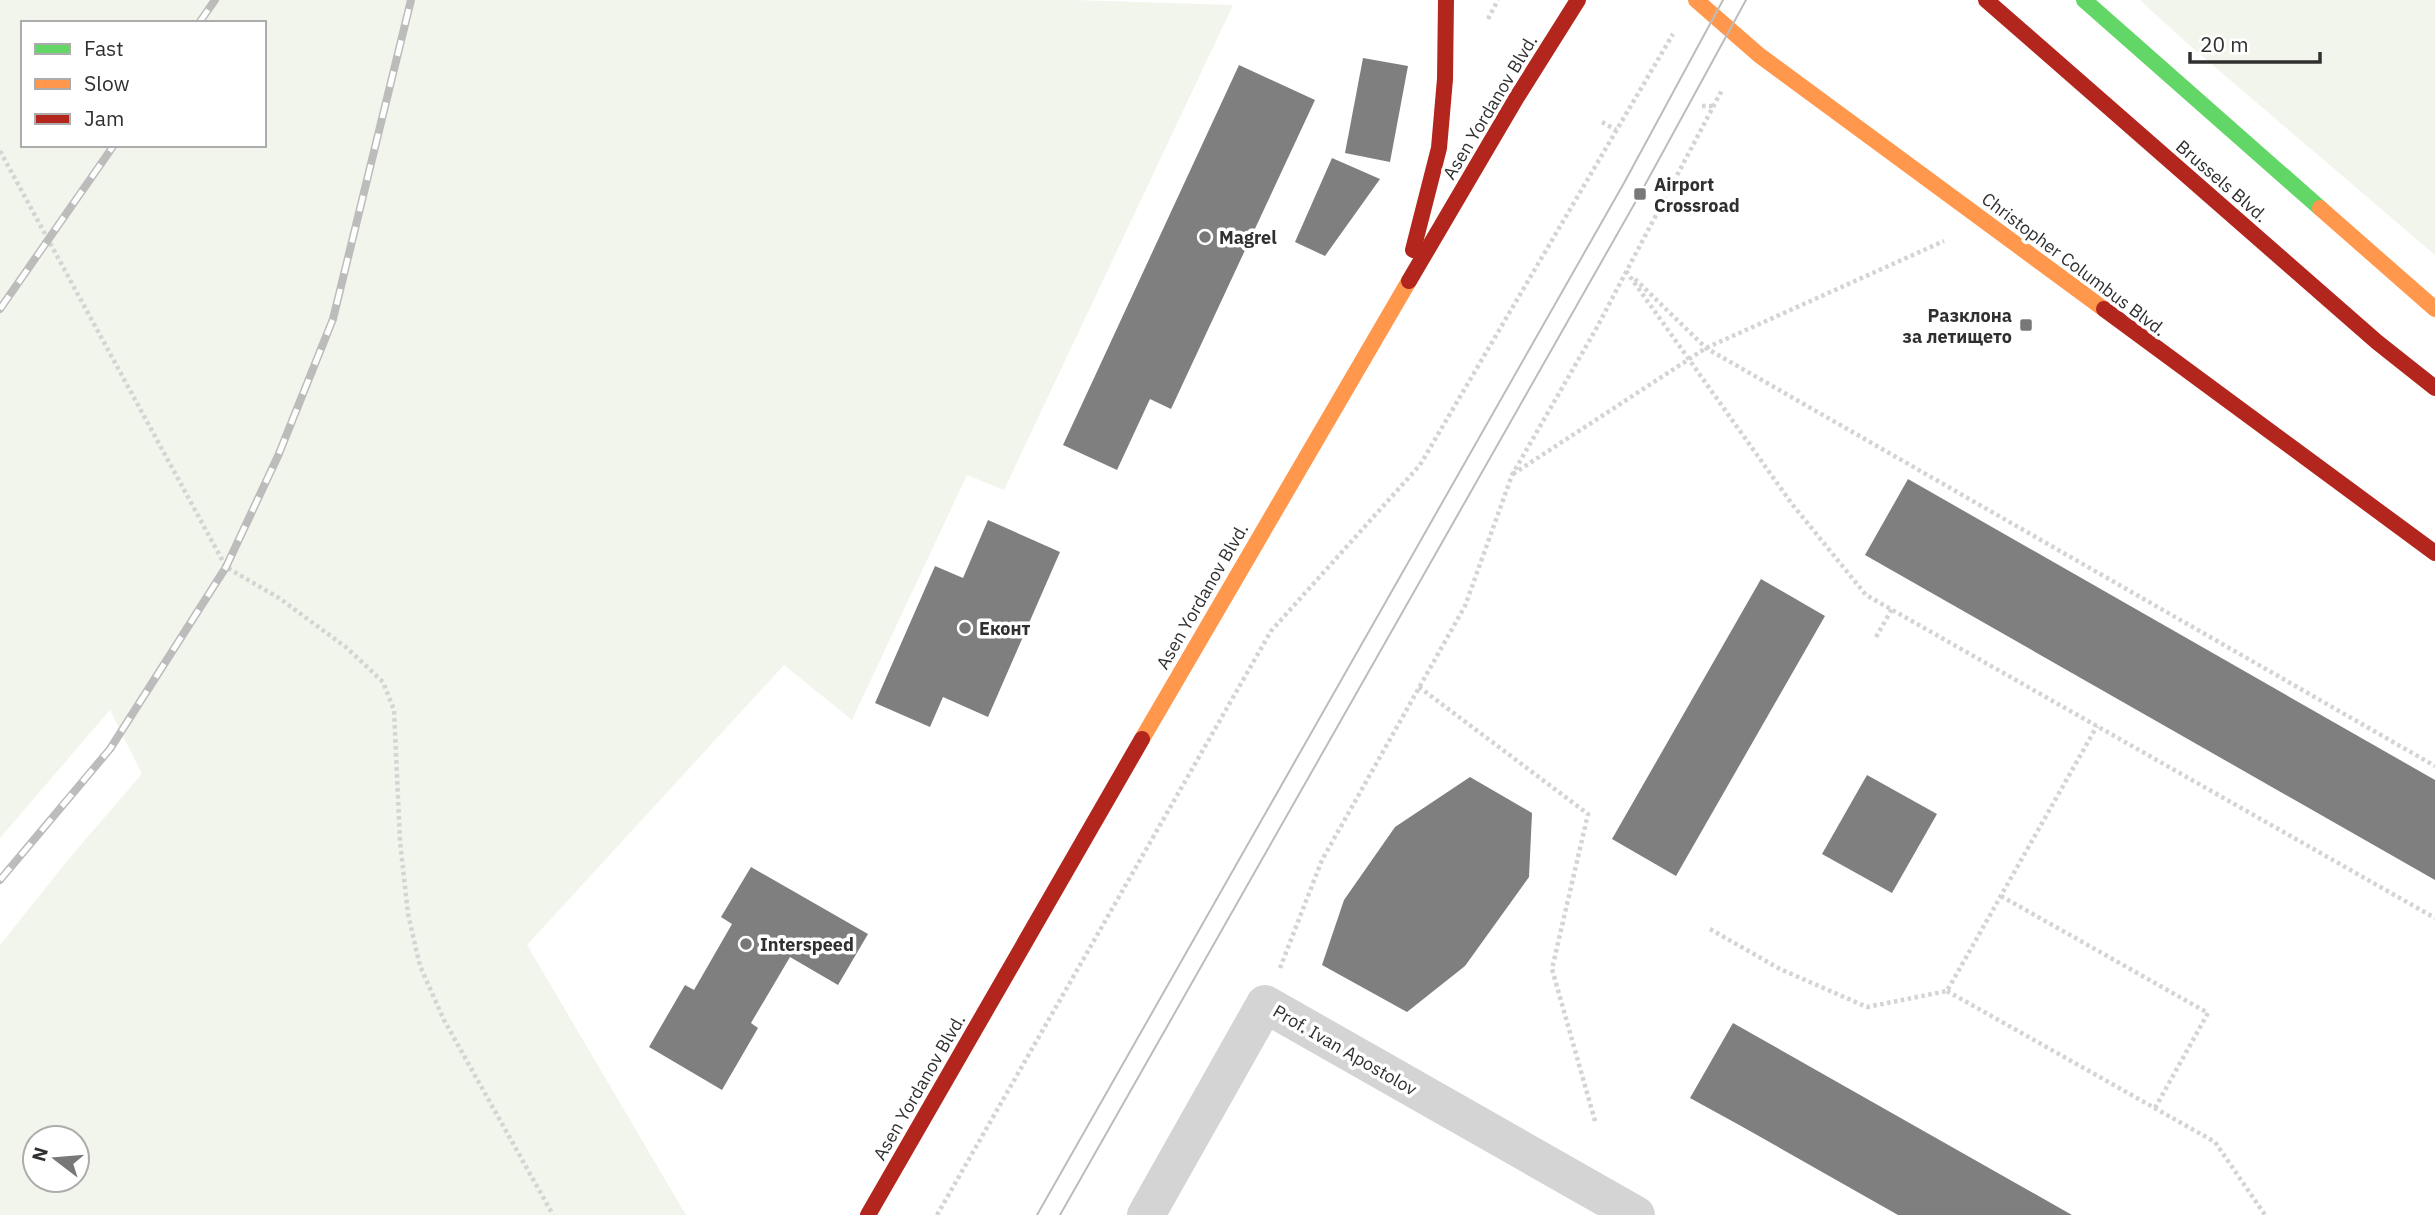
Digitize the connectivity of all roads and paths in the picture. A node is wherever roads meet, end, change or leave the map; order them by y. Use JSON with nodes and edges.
{"nodes":[{"id":1,"x":1446,"y":0,"type":"edge"},
{"id":2,"x":1578,"y":0,"type":"edge"},
{"id":3,"x":1696,"y":0,"type":"edge"},
{"id":4,"x":1986,"y":0,"type":"edge"},
{"id":5,"x":2084,"y":0,"type":"edge"},
{"id":6,"x":1673,"y":33,"type":"dead end"},
{"id":7,"x":1722,"y":90,"type":"dead end"},
{"id":8,"x":1634,"y":100,"type":"junction"},
{"id":9,"x":1644,"y":101,"type":"dead end"},
{"id":10,"x":1702,"y":106,"type":"dead end"},
{"id":11,"x":1714,"y":106,"type":"junction"},
{"id":12,"x":1602,"y":122,"type":"dead end"},
{"id":13,"x":1617,"y":130,"type":"junction"},
{"id":14,"x":0,"y":151,"type":"edge"},
{"id":15,"x":1987,"y":223,"type":"junction"},
{"id":16,"x":1626,"y":271,"type":"junction"},
{"id":17,"x":1401,"y":296,"type":"junction"},
{"id":18,"x":2435,"y":309,"type":"edge"},
{"id":19,"x":1706,"y":348,"type":"junction"},
{"id":20,"x":1689,"y":359,"type":"junction"},
{"id":21,"x":2435,"y":388,"type":"edge"},
{"id":22,"x":1512,"y":475,"type":"junction"},
{"id":23,"x":2435,"y":553,"type":"edge"},
{"id":24,"x":1892,"y":609,"type":"junction"},
{"id":25,"x":1876,"y":637,"type":"dead end"},
{"id":26,"x":1419,"y":687,"type":"junction"},
{"id":27,"x":2097,"y":726,"type":"junction"},
{"id":28,"x":2435,"y":766,"type":"edge"},
{"id":29,"x":2001,"y":896,"type":"junction"},
{"id":30,"x":2435,"y":918,"type":"edge"},
{"id":31,"x":1710,"y":929,"type":"dead end"},
{"id":32,"x":1947,"y":990,"type":"junction"},
{"id":33,"x":1265,"y":1004,"type":"junction"},
{"id":34,"x":2155,"y":1108,"type":"junction"},
{"id":35,"x":1595,"y":1121,"type":"dead end"},
{"id":36,"x":553,"y":1215,"type":"edge"},
{"id":37,"x":868,"y":1215,"type":"edge"},
{"id":38,"x":937,"y":1215,"type":"edge"},
{"id":39,"x":1146,"y":1215,"type":"edge"},
{"id":40,"x":1636,"y":1215,"type":"edge"},
{"id":41,"x":2265,"y":1215,"type":"edge"}],
"edges":[{"from":1,"to":17,"type":"main road"},
{"from":2,"to":17,"type":"main road","name":"Asen Yordanov Blvd."},
{"from":3,"to":15,"type":"main road","name":"Christopher Columbus Blvd."},
{"from":4,"to":21,"type":"main road","name":"Brussels Blvd."},
{"from":5,"to":18,"type":"main road"},
{"from":6,"to":8,"type":"path"},
{"from":7,"to":11,"type":"path"},
{"from":8,"to":9,"type":"path"},
{"from":8,"to":13,"type":"path"},
{"from":10,"to":11,"type":"path"},
{"from":11,"to":16,"type":"path"},
{"from":12,"to":13,"type":"path"},
{"from":13,"to":38,"type":"path"},
{"from":14,"to":36,"type":"path"},
{"from":15,"to":19,"type":"path"},
{"from":15,"to":23,"type":"main road","name":"Christopher Columbus Blvd."},
{"from":16,"to":19,"type":"path"},
{"from":16,"to":20,"type":"path"},
{"from":16,"to":22,"type":"path"},
{"from":17,"to":37,"type":"main road","name":"Asen Yordanov Blvd."},
{"from":19,"to":20,"type":"path"},
{"from":19,"to":28,"type":"path"},
{"from":20,"to":22,"type":"path"},
{"from":20,"to":24,"type":"path"},
{"from":22,"to":26,"type":"path"},
{"from":24,"to":25,"type":"path"},
{"from":24,"to":27,"type":"path"},
{"from":26,"to":33,"type":"path"},
{"from":26,"to":35,"type":"path"},
{"from":27,"to":29,"type":"path"},
{"from":27,"to":30,"type":"path"},
{"from":29,"to":32,"type":"path"},
{"from":29,"to":34,"type":"path"},
{"from":31,"to":32,"type":"path"},
{"from":32,"to":34,"type":"path"},
{"from":33,"to":39,"type":"street","name":"Prof. Ivan Apostolov"},
{"from":33,"to":40,"type":"street","name":"Prof. Ivan Apostolov"},
{"from":34,"to":41,"type":"path"}]}
